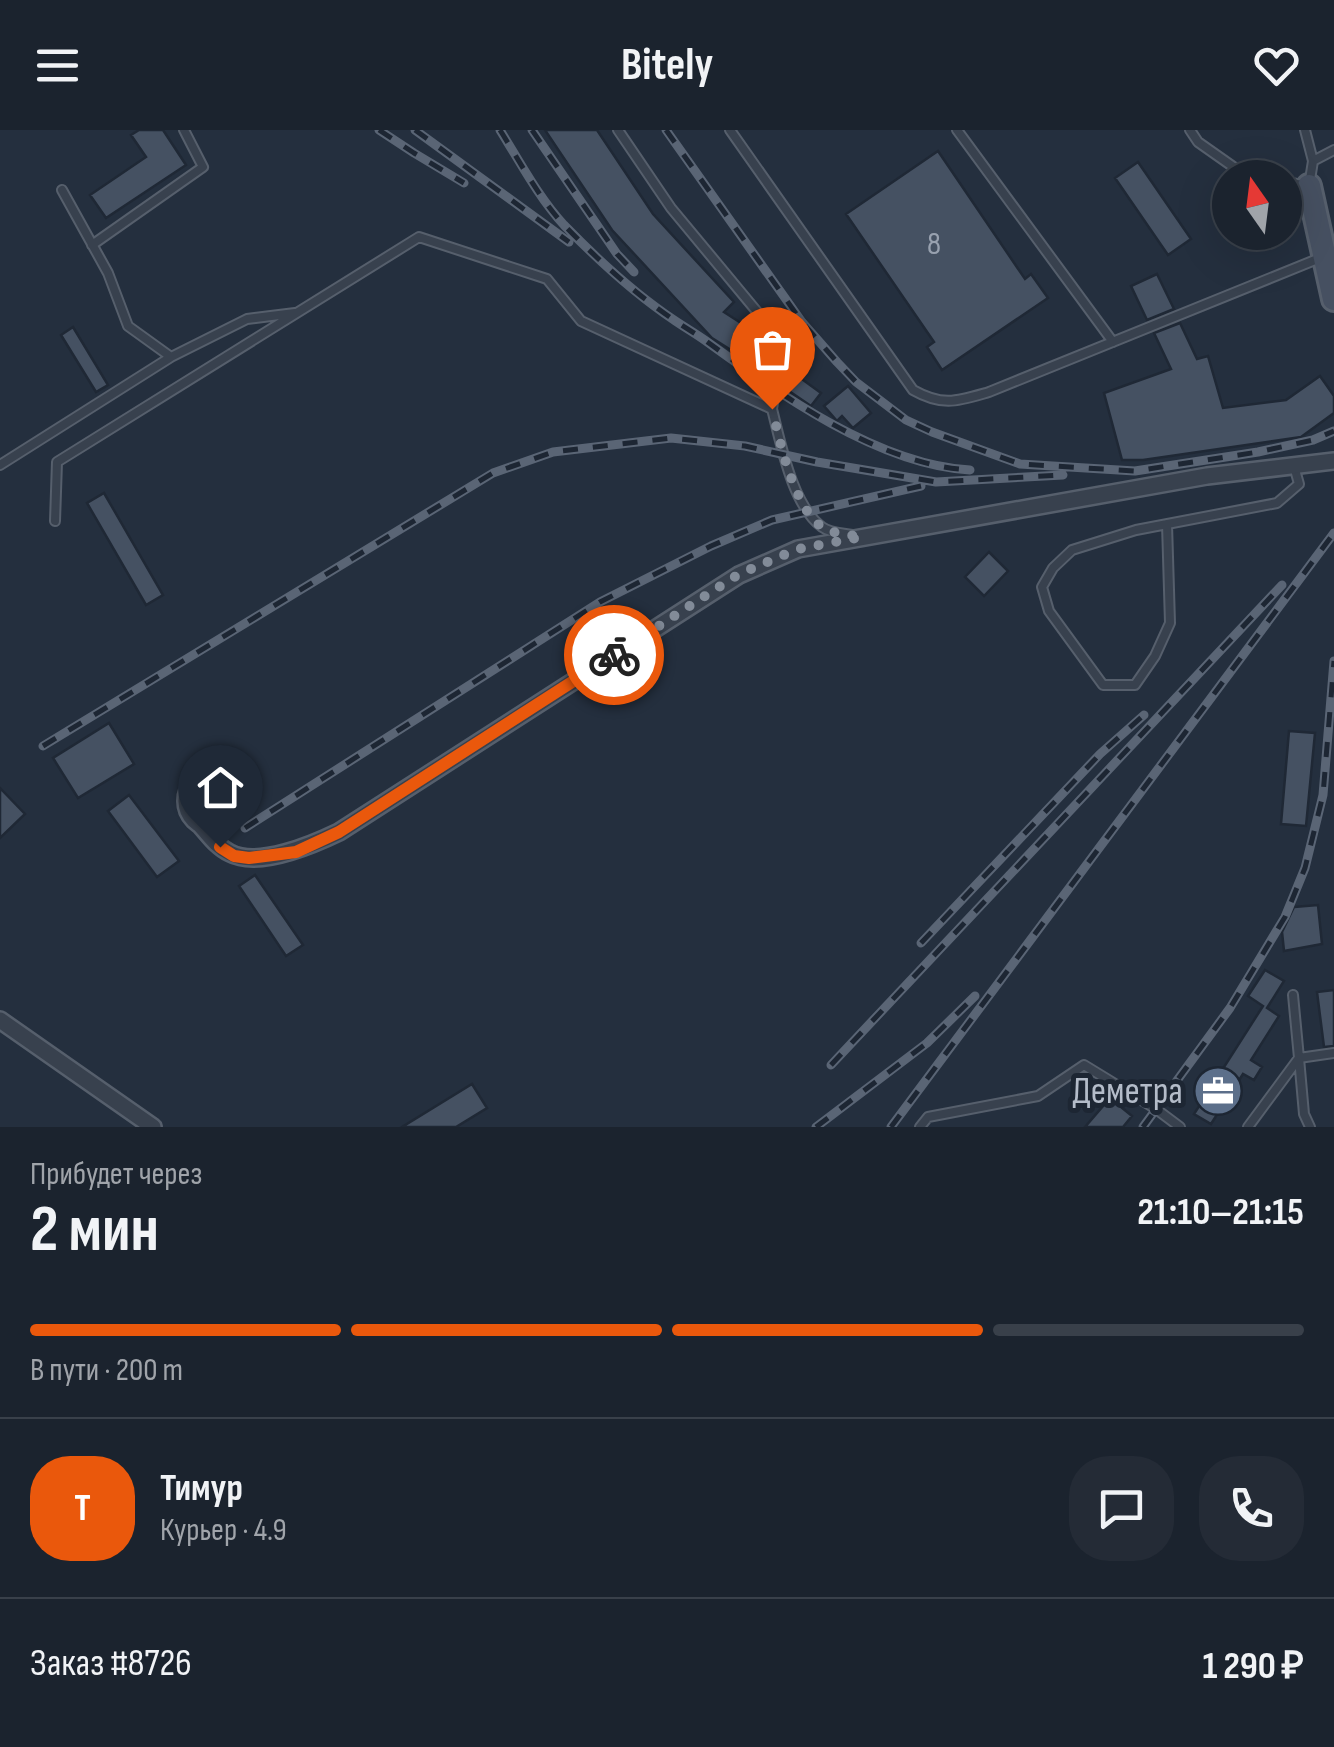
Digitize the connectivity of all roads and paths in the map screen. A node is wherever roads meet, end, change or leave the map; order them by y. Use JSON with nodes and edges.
{"nodes":[{"id":1,"x":184,"y":130,"type":"edge"},
{"id":2,"x":618,"y":130,"type":"edge"},
{"id":3,"x":730,"y":130,"type":"edge"},
{"id":4,"x":956,"y":130,"type":"edge"},
{"id":5,"x":1190,"y":130,"type":"edge"},
{"id":6,"x":1305,"y":130,"type":"edge"},
{"id":7,"x":1334,"y":150,"type":"edge"},
{"id":8,"x":1224,"y":160,"type":"edge"},
{"id":9,"x":1313,"y":161,"type":"junction"},
{"id":10,"x":1302,"y":177,"type":"edge"},
{"id":11,"x":62,"y":190,"type":"dead end"},
{"id":12,"x":1302,"y":198,"type":"edge"},
{"id":13,"x":92,"y":245,"type":"junction"},
{"id":14,"x":1324,"y":257,"type":"junction"},
{"id":15,"x":1334,"y":299,"type":"edge"},
{"id":16,"x":298,"y":313,"type":"junction"},
{"id":17,"x":1112,"y":342,"type":"junction"},
{"id":18,"x":172,"y":357,"type":"junction"},
{"id":19,"x":772,"y":409,"type":"junction"},
{"id":20,"x":1334,"y":461,"type":"edge"},
{"id":21,"x":0,"y":464,"type":"edge"},
{"id":22,"x":1294,"y":466,"type":"junction"},
{"id":23,"x":55,"y":521,"type":"dead end"},
{"id":24,"x":1167,"y":524,"type":"junction"},
{"id":25,"x":862,"y":537,"type":"junction"},
{"id":26,"x":200,"y":825,"type":"dead end"},
{"id":27,"x":1294,"y":994,"type":"dead end"},
{"id":28,"x":0,"y":1020,"type":"edge"},
{"id":29,"x":1334,"y":1053,"type":"edge"},
{"id":30,"x":1299,"y":1058,"type":"junction"},
{"id":31,"x":153,"y":1127,"type":"edge"},
{"id":32,"x":920,"y":1127,"type":"edge"},
{"id":33,"x":1180,"y":1127,"type":"edge"},
{"id":34,"x":1248,"y":1127,"type":"edge"},
{"id":35,"x":1310,"y":1127,"type":"edge"}],
"edges":[{"from":1,"to":13,"type":"lane"},
{"from":2,"to":19,"type":"lane"},
{"from":3,"to":17,"type":"lane"},
{"from":4,"to":17,"type":"lane"},
{"from":5,"to":8,"type":"lane"},
{"from":6,"to":9,"type":"lane"},
{"from":7,"to":9,"type":"lane"},
{"from":9,"to":10,"type":"lane"},
{"from":11,"to":13,"type":"lane"},
{"from":12,"to":14,"type":"street"},
{"from":13,"to":18,"type":"lane"},
{"from":14,"to":15,"type":"street"},
{"from":14,"to":17,"type":"lane"},
{"from":16,"to":18,"type":"lane"},
{"from":16,"to":19,"type":"lane"},
{"from":16,"to":23,"type":"lane"},
{"from":18,"to":21,"type":"lane"},
{"from":19,"to":25,"type":"lane"},
{"from":20,"to":22,"type":"street"},
{"from":22,"to":24,"type":"lane"},
{"from":22,"to":25,"type":"street"},
{"from":24,"to":24,"type":"lane"},
{"from":25,"to":26,"type":"street"},
{"from":27,"to":30,"type":"lane"},
{"from":28,"to":31,"type":"street"},
{"from":29,"to":30,"type":"lane"},
{"from":30,"to":34,"type":"lane"},
{"from":30,"to":35,"type":"lane"},
{"from":32,"to":33,"type":"lane"}]}
